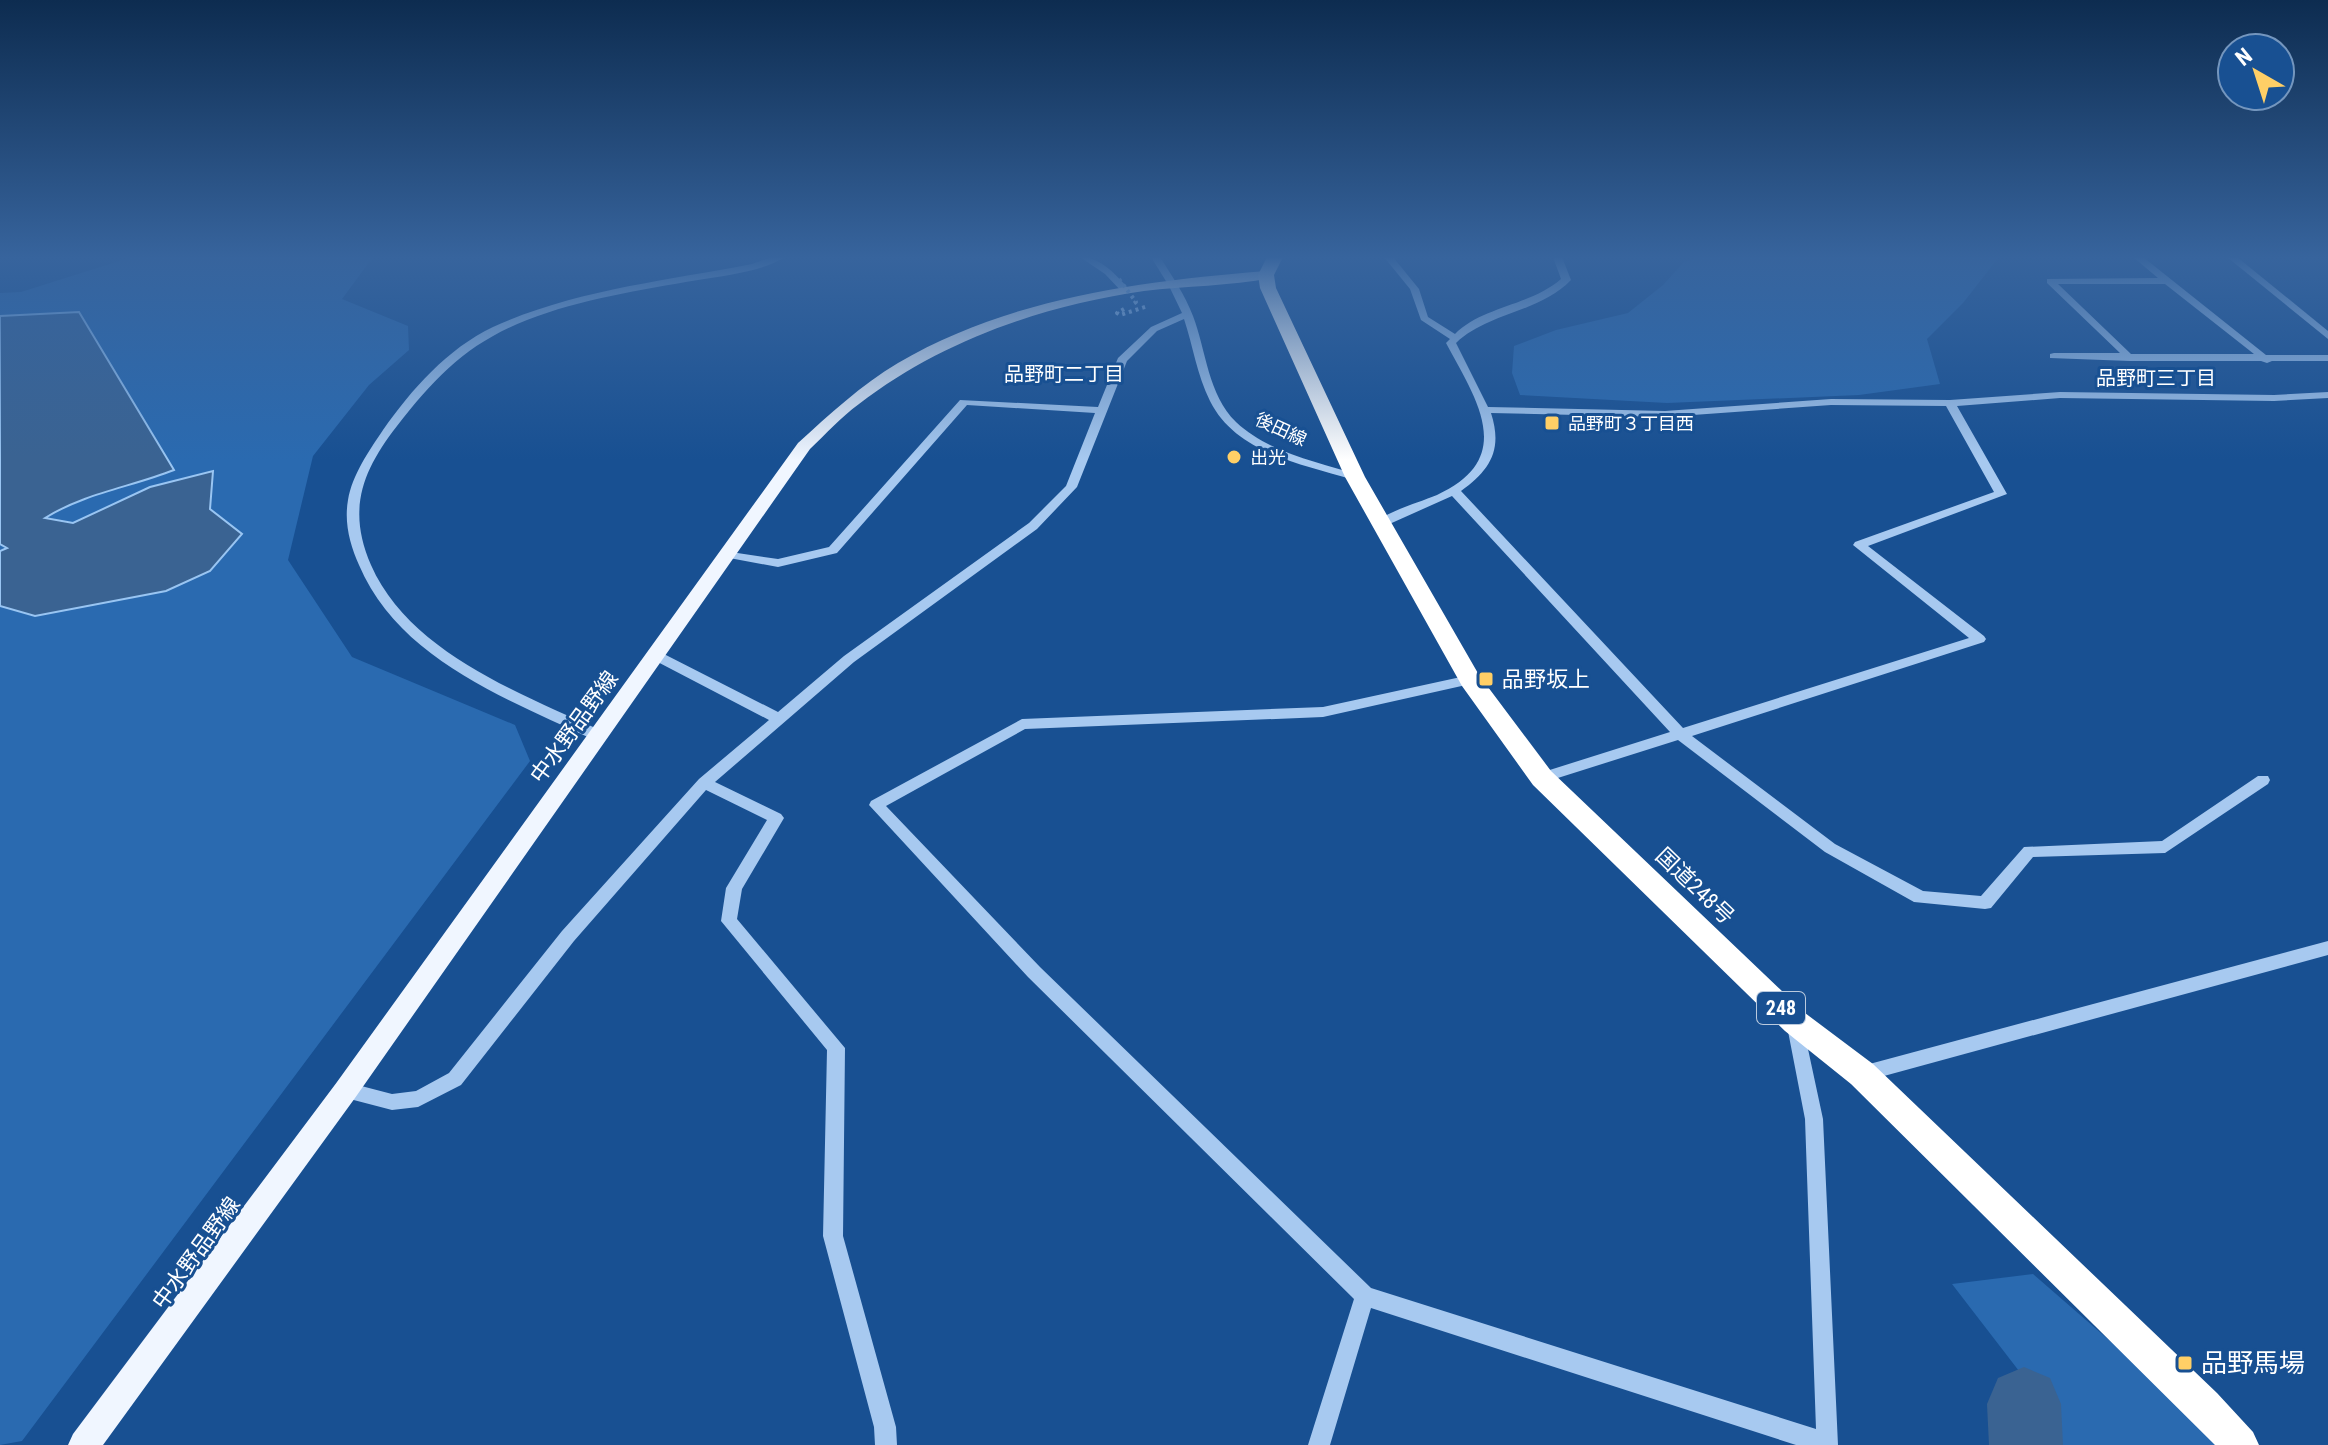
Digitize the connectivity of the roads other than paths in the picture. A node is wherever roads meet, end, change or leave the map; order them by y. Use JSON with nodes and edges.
{"nodes":[{"id":1,"x":508,"y":324,"type":"edge"},
{"id":2,"x":989,"y":324,"type":"edge"},
{"id":3,"x":1164,"y":324,"type":"edge"},
{"id":4,"x":1190,"y":324,"type":"edge"},
{"id":5,"x":1285,"y":324,"type":"edge"},
{"id":6,"x":1434,"y":324,"type":"edge"},
{"id":7,"x":1469,"y":324,"type":"edge"},
{"id":8,"x":2095,"y":324,"type":"edge"},
{"id":9,"x":2222,"y":324,"type":"edge"},
{"id":10,"x":1455,"y":338,"type":"junction"},
{"id":11,"x":2054,"y":356,"type":"dead end"},
{"id":12,"x":2130,"y":358,"type":"junction"},
{"id":13,"x":2328,"y":358,"type":"edge"},
{"id":14,"x":2267,"y":360,"type":"junction"},
{"id":15,"x":2328,"y":395,"type":"edge"},
{"id":16,"x":1950,"y":403,"type":"junction"},
{"id":17,"x":1100,"y":410,"type":"junction"},
{"id":18,"x":1485,"y":410,"type":"junction"},
{"id":19,"x":1355,"y":477,"type":"junction"},
{"id":20,"x":1454,"y":491,"type":"junction"},
{"id":21,"x":1381,"y":523,"type":"junction"},
{"id":22,"x":728,"y":554,"type":"junction"},
{"id":23,"x":655,"y":655,"type":"junction"},
{"id":24,"x":1470,"y":680,"type":"junction"},
{"id":25,"x":779,"y":719,"type":"junction"},
{"id":26,"x":1680,"y":734,"type":"junction"},
{"id":27,"x":597,"y":735,"type":"junction"},
{"id":28,"x":1542,"y":778,"type":"junction"},
{"id":29,"x":2263,"y":780,"type":"dead end"},
{"id":30,"x":704,"y":783,"type":"junction"},
{"id":31,"x":2328,"y":948,"type":"edge"},
{"id":32,"x":1795,"y":1022,"type":"junction"},
{"id":33,"x":1862,"y":1074,"type":"junction"},
{"id":34,"x":346,"y":1090,"type":"junction"},
{"id":35,"x":1365,"y":1296,"type":"junction"},
{"id":36,"x":1827,"y":1444,"type":"edge"},
{"id":37,"x":84,"y":1445,"type":"edge"},
{"id":38,"x":886,"y":1445,"type":"edge"},
{"id":39,"x":1319,"y":1445,"type":"edge"},
{"id":40,"x":2240,"y":1445,"type":"edge"}],
"edges":[{"from":1,"to":27,"type":"street"},
{"from":2,"to":22,"type":"main road","name":"中水野品野線"},
{"from":3,"to":17,"type":"street"},
{"from":4,"to":19,"type":"street","name":"後田線"},
{"from":5,"to":19,"type":"highway","name":"国道248号","number":"248"},
{"from":6,"to":10,"type":"street"},
{"from":7,"to":10,"type":"street"},
{"from":8,"to":12,"type":"street"},
{"from":9,"to":14,"type":"street"},
{"from":10,"to":18,"type":"street"},
{"from":11,"to":12,"type":"street"},
{"from":12,"to":14,"type":"street"},
{"from":13,"to":14,"type":"street"},
{"from":15,"to":16,"type":"street"},
{"from":16,"to":18,"type":"street"},
{"from":16,"to":26,"type":"street"},
{"from":17,"to":22,"type":"street"},
{"from":17,"to":25,"type":"street"},
{"from":18,"to":20,"type":"street"},
{"from":19,"to":21,"type":"highway","name":"国道248号","number":"248"},
{"from":20,"to":21,"type":"street"},
{"from":20,"to":26,"type":"street"},
{"from":21,"to":24,"type":"highway","name":"国道248号","number":"248"},
{"from":22,"to":23,"type":"main road","name":"中水野品野線"},
{"from":23,"to":25,"type":"street"},
{"from":23,"to":27,"type":"main road","name":"中水野品野線"},
{"from":24,"to":28,"type":"highway","name":"国道248号","number":"248"},
{"from":24,"to":35,"type":"street"},
{"from":25,"to":30,"type":"street"},
{"from":26,"to":28,"type":"street"},
{"from":26,"to":29,"type":"street"},
{"from":27,"to":34,"type":"main road","name":"中水野品野線"},
{"from":28,"to":32,"type":"highway","name":"国道248号","number":"248"},
{"from":30,"to":34,"type":"street"},
{"from":30,"to":38,"type":"street"},
{"from":31,"to":33,"type":"street"},
{"from":32,"to":33,"type":"highway","name":"国道248号","number":"248"},
{"from":32,"to":36,"type":"street"},
{"from":33,"to":40,"type":"highway","name":"国道248号","number":"248"},
{"from":34,"to":37,"type":"main road","name":"中水野品野線"},
{"from":35,"to":36,"type":"street"},
{"from":35,"to":39,"type":"street"}]}
